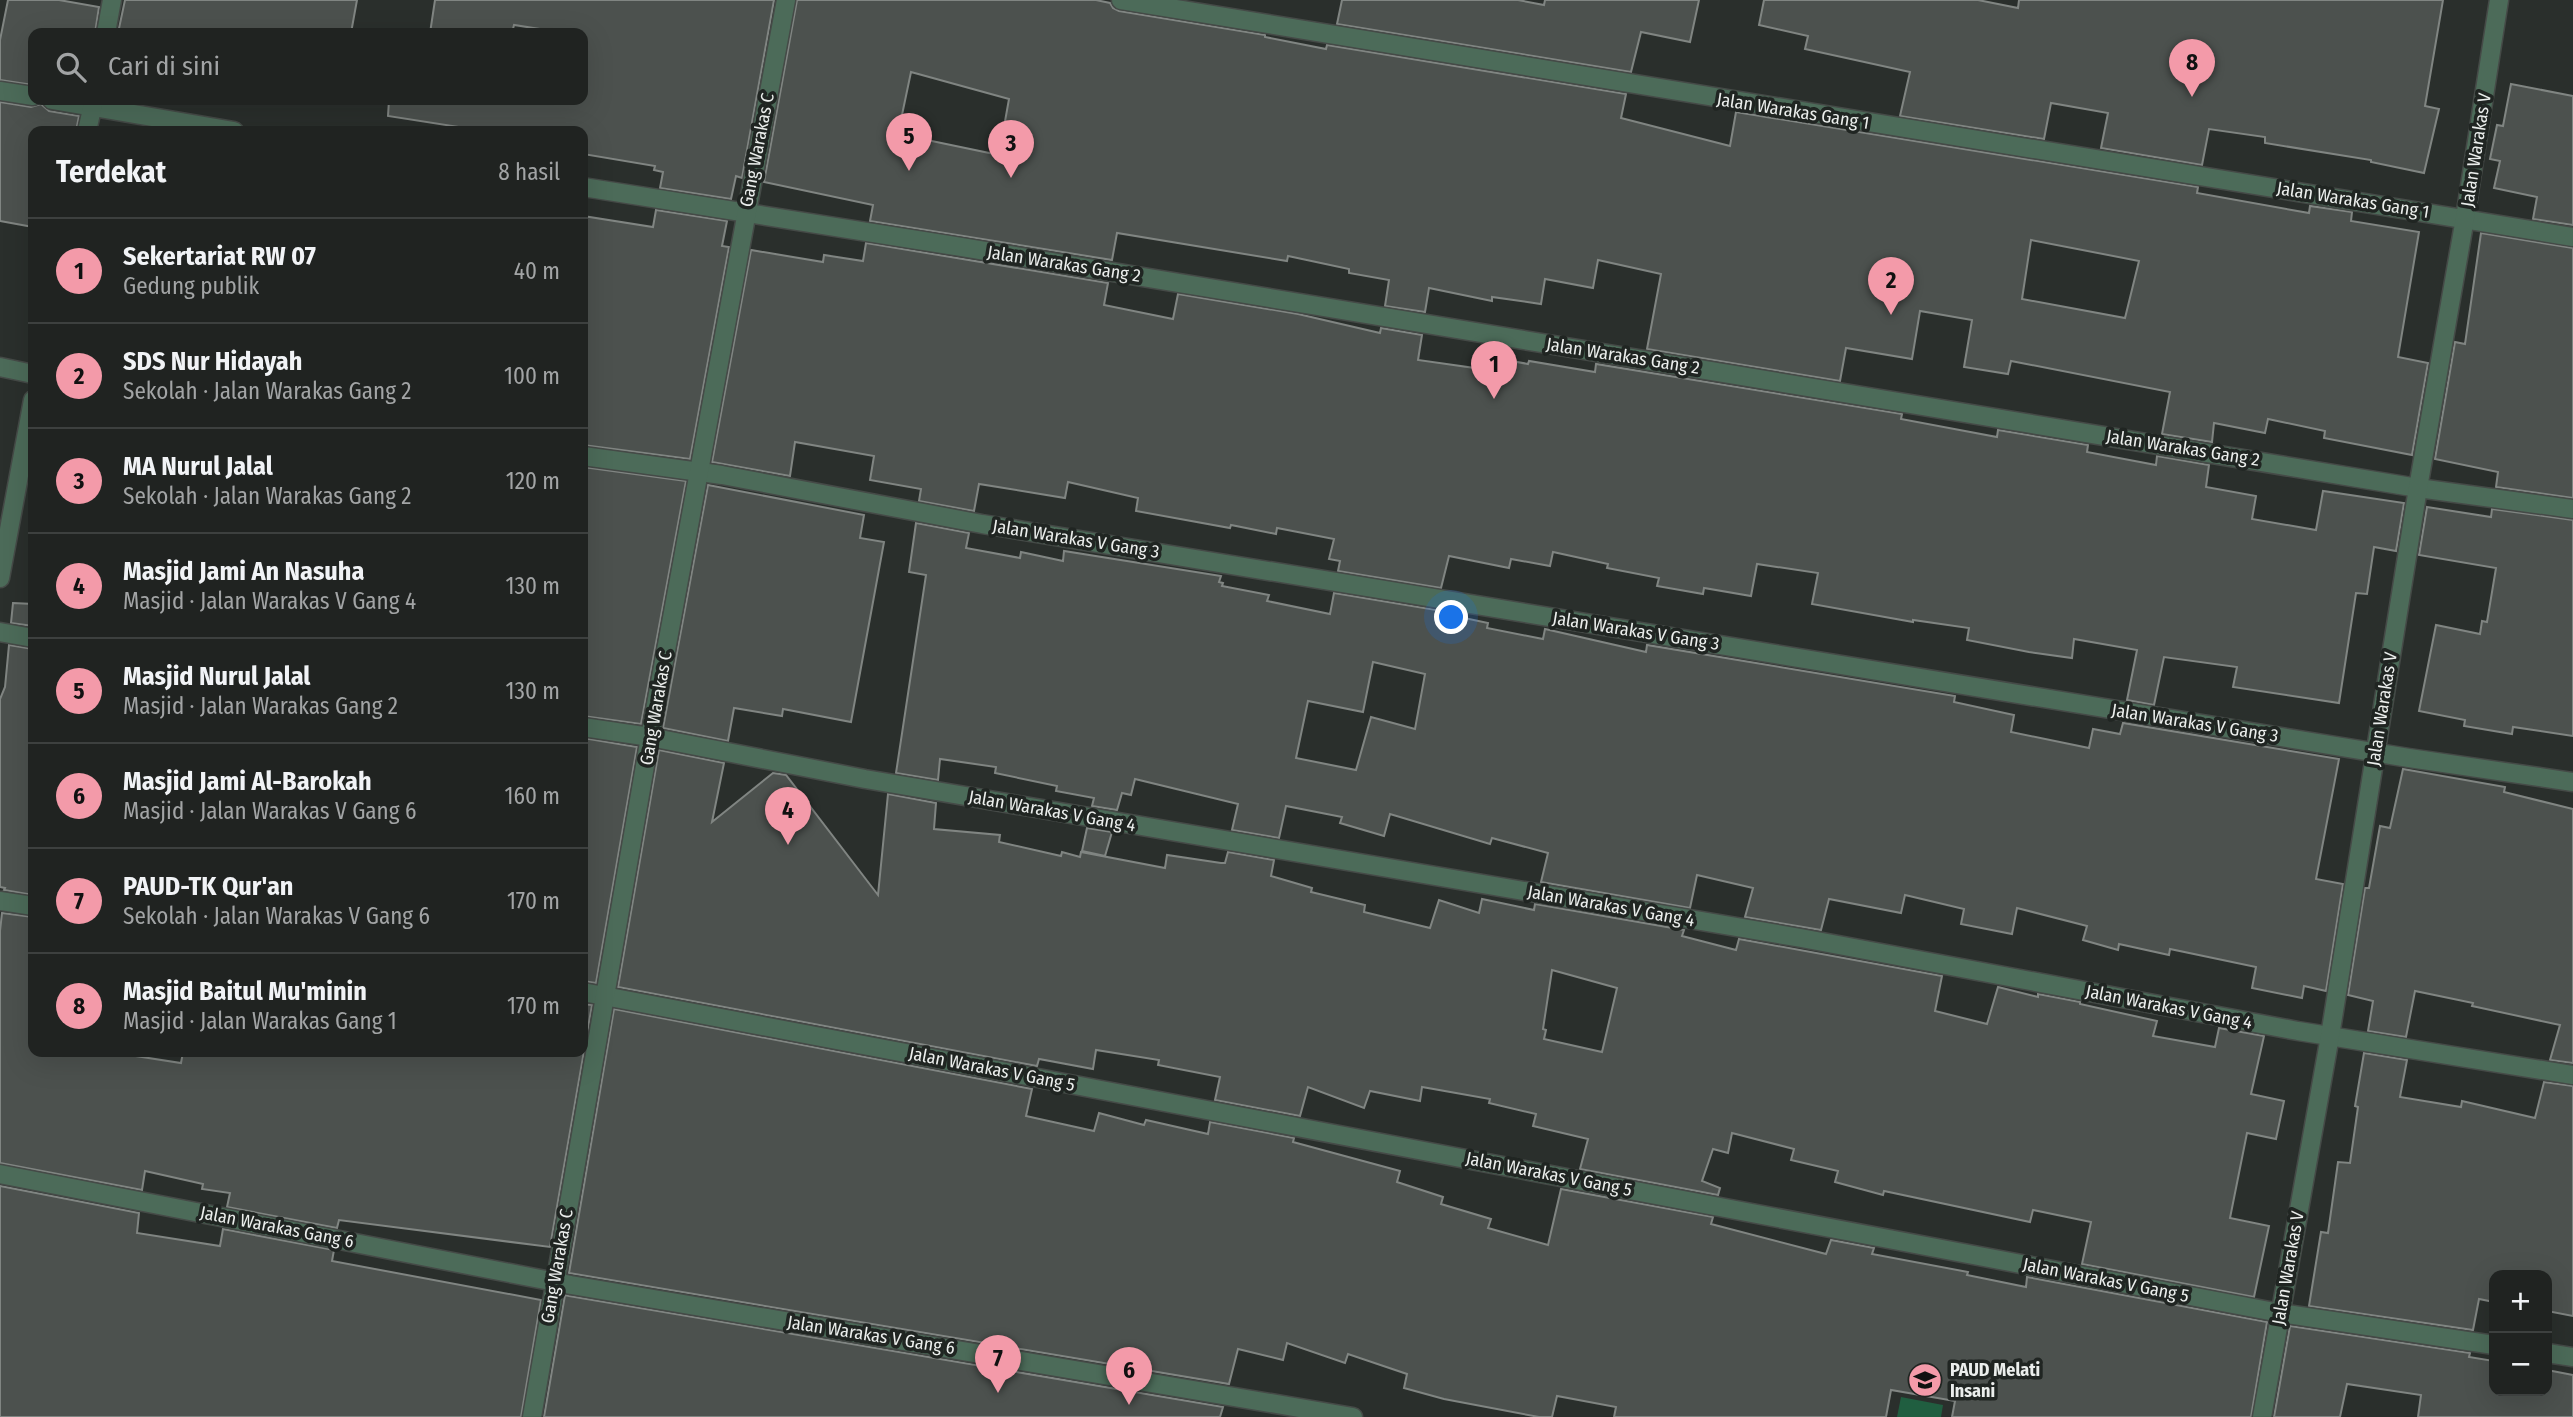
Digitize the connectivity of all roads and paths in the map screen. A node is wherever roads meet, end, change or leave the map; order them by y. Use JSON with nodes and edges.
{"nodes":[{"id":1,"x":112,"y":0,"type":"edge"},
{"id":2,"x":786,"y":0,"type":"edge"},
{"id":3,"x":1121,"y":0,"type":"edge"},
{"id":4,"x":2499,"y":0,"type":"edge"},
{"id":5,"x":107,"y":28,"type":"edge"},
{"id":6,"x":0,"y":90,"type":"edge"},
{"id":7,"x":28,"y":95,"type":"edge"},
{"id":8,"x":93,"y":105,"type":"edge"},
{"id":9,"x":98,"y":105,"type":"edge"},
{"id":10,"x":89,"y":126,"type":"edge"},
{"id":11,"x":208,"y":126,"type":"edge"},
{"id":12,"x":588,"y":188,"type":"edge"},
{"id":13,"x":745,"y":214,"type":"junction"},
{"id":14,"x":2465,"y":218,"type":"junction"},
{"id":15,"x":2573,"y":237,"type":"edge"},
{"id":16,"x":0,"y":367,"type":"edge"},
{"id":17,"x":28,"y":373,"type":"edge"},
{"id":18,"x":28,"y":427,"type":"edge"},
{"id":19,"x":588,"y":457,"type":"edge"},
{"id":20,"x":700,"y":472,"type":"junction"},
{"id":21,"x":2418,"y":488,"type":"junction"},
{"id":22,"x":2573,"y":509,"type":"edge"},
{"id":23,"x":0,"y":578,"type":"edge"},
{"id":24,"x":0,"y":632,"type":"edge"},
{"id":25,"x":28,"y":637,"type":"edge"},
{"id":26,"x":588,"y":728,"type":"edge"},
{"id":27,"x":650,"y":737,"type":"junction"},
{"id":28,"x":2375,"y":752,"type":"junction"},
{"id":29,"x":2573,"y":782,"type":"edge"},
{"id":30,"x":0,"y":901,"type":"edge"},
{"id":31,"x":28,"y":905,"type":"edge"},
{"id":32,"x":588,"y":993,"type":"edge"},
{"id":33,"x":605,"y":996,"type":"junction"},
{"id":34,"x":2330,"y":1036,"type":"junction"},
{"id":35,"x":2573,"y":1075,"type":"edge"},
{"id":36,"x":0,"y":1174,"type":"edge"},
{"id":37,"x":554,"y":1281,"type":"junction"},
{"id":38,"x":2280,"y":1313,"type":"junction"},
{"id":39,"x":2489,"y":1344,"type":"edge"},
{"id":40,"x":2552,"y":1354,"type":"edge"},
{"id":41,"x":2573,"y":1357,"type":"edge"},
{"id":42,"x":532,"y":1417,"type":"edge"},
{"id":43,"x":1353,"y":1417,"type":"edge"},
{"id":44,"x":2262,"y":1417,"type":"edge"}],
"edges":[{"from":1,"to":5,"type":"street"},
{"from":2,"to":13,"type":"street","name":"Gang Warakas C"},
{"from":3,"to":14,"type":"street","name":"Jalan Warakas Gang 1"},
{"from":4,"to":14,"type":"street","name":"Jalan Warakas V"},
{"from":6,"to":7,"type":"street"},
{"from":8,"to":10,"type":"street"},
{"from":9,"to":11,"type":"street"},
{"from":12,"to":13,"type":"street","name":"Jalan Warakas Gang 2"},
{"from":13,"to":20,"type":"street","name":"Gang Warakas C"},
{"from":13,"to":21,"type":"street","name":"Jalan Warakas Gang 2"},
{"from":14,"to":15,"type":"street","name":"Jalan Warakas Gang 1"},
{"from":14,"to":21,"type":"street","name":"Jalan Warakas V"},
{"from":16,"to":17,"type":"street"},
{"from":18,"to":23,"type":"street"},
{"from":19,"to":20,"type":"street","name":"Jalan Warakas V Gang 3"},
{"from":20,"to":27,"type":"street","name":"Gang Warakas C"},
{"from":20,"to":28,"type":"street","name":"Jalan Warakas V Gang 3"},
{"from":21,"to":22,"type":"street","name":"Jalan Warakas Gang 2"},
{"from":21,"to":28,"type":"street","name":"Jalan Warakas V"},
{"from":24,"to":25,"type":"street"},
{"from":26,"to":27,"type":"street","name":"Jalan Warakas V Gang 4"},
{"from":27,"to":33,"type":"street","name":"Gang Warakas C"},
{"from":27,"to":34,"type":"street","name":"Jalan Warakas V Gang 4"},
{"from":28,"to":29,"type":"street","name":"Jalan Warakas V Gang 3"},
{"from":28,"to":34,"type":"street","name":"Jalan Warakas V"},
{"from":30,"to":31,"type":"street"},
{"from":32,"to":33,"type":"street","name":"Jalan Warakas V Gang 5"},
{"from":33,"to":37,"type":"street","name":"Gang Warakas C"},
{"from":33,"to":38,"type":"street","name":"Jalan Warakas V Gang 5"},
{"from":34,"to":35,"type":"street","name":"Jalan Warakas V Gang 4"},
{"from":34,"to":38,"type":"street","name":"Jalan Warakas V"},
{"from":36,"to":37,"type":"street","name":"Jalan Warakas Gang 6"},
{"from":37,"to":42,"type":"street","name":"Gang Warakas C"},
{"from":37,"to":43,"type":"street","name":"Jalan Warakas V Gang 6"},
{"from":38,"to":39,"type":"street","name":"Jalan Warakas V Gang 5"},
{"from":38,"to":44,"type":"street","name":"Jalan Warakas V"},
{"from":40,"to":41,"type":"street"}]}
